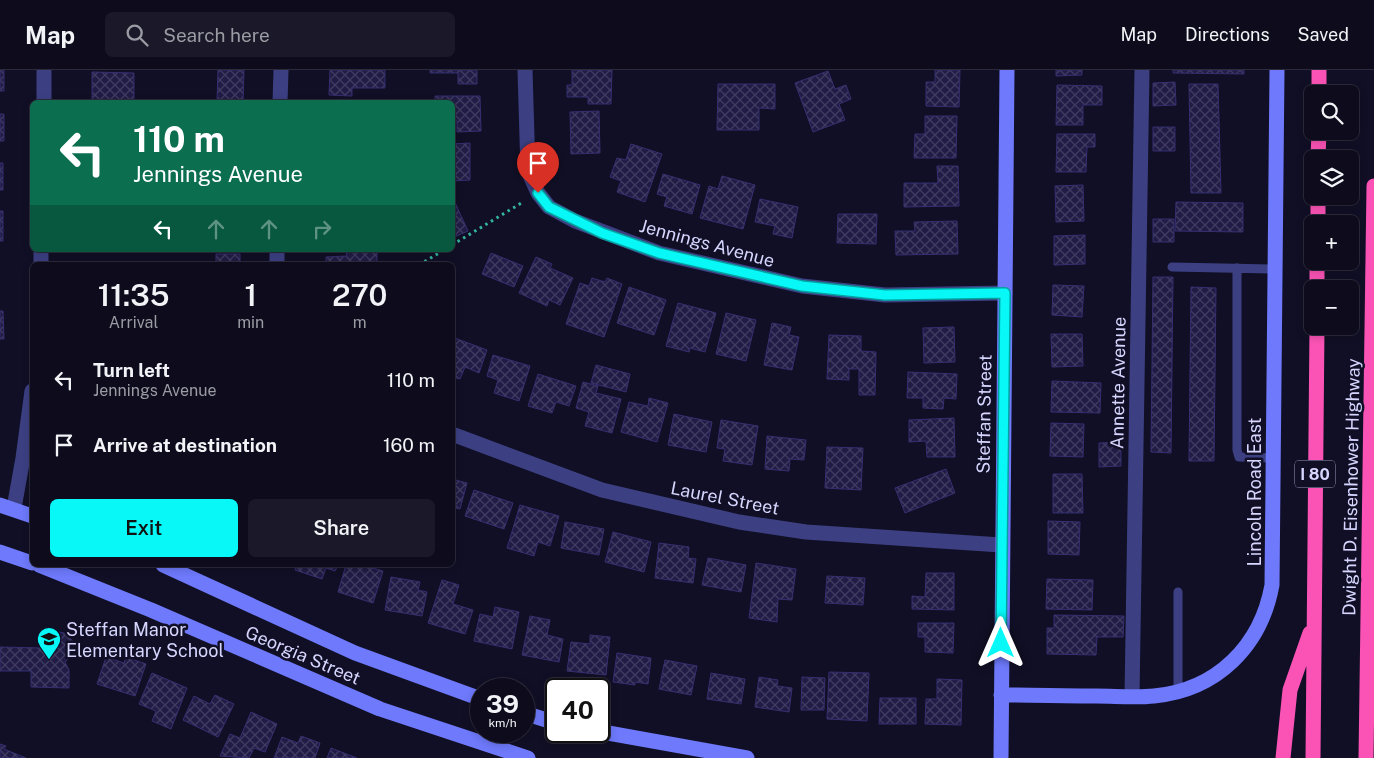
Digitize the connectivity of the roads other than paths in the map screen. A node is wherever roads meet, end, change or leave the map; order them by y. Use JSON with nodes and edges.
{"nodes":[{"id":1,"x":44,"y":70,"type":"edge"},
{"id":2,"x":281,"y":70,"type":"edge"},
{"id":3,"x":525,"y":70,"type":"edge"},
{"id":4,"x":1007,"y":70,"type":"edge"},
{"id":5,"x":1142,"y":70,"type":"edge"},
{"id":6,"x":1277,"y":70,"type":"edge"},
{"id":7,"x":1319,"y":70,"type":"edge"},
{"id":8,"x":1319,"y":85,"type":"edge"},
{"id":9,"x":44,"y":100,"type":"edge"},
{"id":10,"x":280,"y":100,"type":"edge"},
{"id":11,"x":1374,"y":186,"type":"edge"},
{"id":12,"x":1172,"y":267,"type":"dead end"},
{"id":13,"x":1237,"y":268,"type":"junction"},
{"id":14,"x":1275,"y":269,"type":"junction"},
{"id":15,"x":1005,"y":293,"type":"junction"},
{"id":16,"x":1317,"y":335,"type":"edge"},
{"id":17,"x":30,"y":406,"type":"edge"},
{"id":18,"x":455,"y":435,"type":"edge"},
{"id":19,"x":1273,"y":458,"type":"junction"},
{"id":20,"x":7,"y":506,"type":"edge"},
{"id":21,"x":30,"y":515,"type":"edge"},
{"id":22,"x":1001,"y":545,"type":"junction"},
{"id":23,"x":0,"y":552,"type":"edge"},
{"id":24,"x":30,"y":562,"type":"edge"},
{"id":25,"x":44,"y":567,"type":"edge"},
{"id":26,"x":167,"y":567,"type":"edge"},
{"id":27,"x":1178,"y":592,"type":"dead end"},
{"id":28,"x":1314,"y":623,"type":"junction"},
{"id":29,"x":1178,"y":690,"type":"junction"},
{"id":30,"x":470,"y":694,"type":"edge"},
{"id":31,"x":1001,"y":695,"type":"junction"},
{"id":32,"x":1132,"y":696,"type":"junction"},
{"id":33,"x":610,"y":733,"type":"edge"},
{"id":34,"x":528,"y":758,"type":"edge"},
{"id":35,"x":747,"y":758,"type":"edge"},
{"id":36,"x":1001,"y":758,"type":"edge"},
{"id":37,"x":1283,"y":758,"type":"edge"},
{"id":38,"x":1313,"y":758,"type":"edge"},
{"id":39,"x":1366,"y":758,"type":"edge"}],
"edges":[{"from":1,"to":9,"type":"street"},
{"from":2,"to":10,"type":"street"},
{"from":3,"to":15,"type":"street","name":"Jennings Avenue"},
{"from":4,"to":15,"type":"street","name":"Steffan Street"},
{"from":5,"to":32,"type":"street","name":"Annette Avenue"},
{"from":6,"to":14,"type":"street","name":"Lincoln Road East"},
{"from":7,"to":8,"type":"highway"},
{"from":11,"to":39,"type":"highway","name":"Dwight D. Eisenhower Highway"},
{"from":12,"to":13,"type":"lane"},
{"from":13,"to":14,"type":"lane"},
{"from":13,"to":19,"type":"lane"},
{"from":14,"to":19,"type":"street","name":"Lincoln Road East"},
{"from":15,"to":22,"type":"street","name":"Steffan Street"},
{"from":16,"to":28,"type":"highway","name":"Dwight D. Eisenhower Highway","number":"I 80"},
{"from":17,"to":20,"type":"street"},
{"from":18,"to":22,"type":"street","name":"Laurel Street"},
{"from":19,"to":29,"type":"street","name":"Lincoln Road East"},
{"from":20,"to":21,"type":"street"},
{"from":22,"to":31,"type":"street","name":"Steffan Street"},
{"from":23,"to":24,"type":"street"},
{"from":25,"to":34,"type":"street","name":"Georgia Street"},
{"from":26,"to":30,"type":"street","name":"Georgia Street"},
{"from":27,"to":29,"type":"lane"},
{"from":28,"to":37,"type":"highway"},
{"from":28,"to":38,"type":"highway","name":"Dwight D. Eisenhower Highway","number":"I 80"},
{"from":29,"to":32,"type":"street","name":"Lincoln Road East"},
{"from":31,"to":32,"type":"street","name":"Lincoln Road East"},
{"from":31,"to":36,"type":"street","name":"Steffan Street"},
{"from":33,"to":35,"type":"street"}]}
